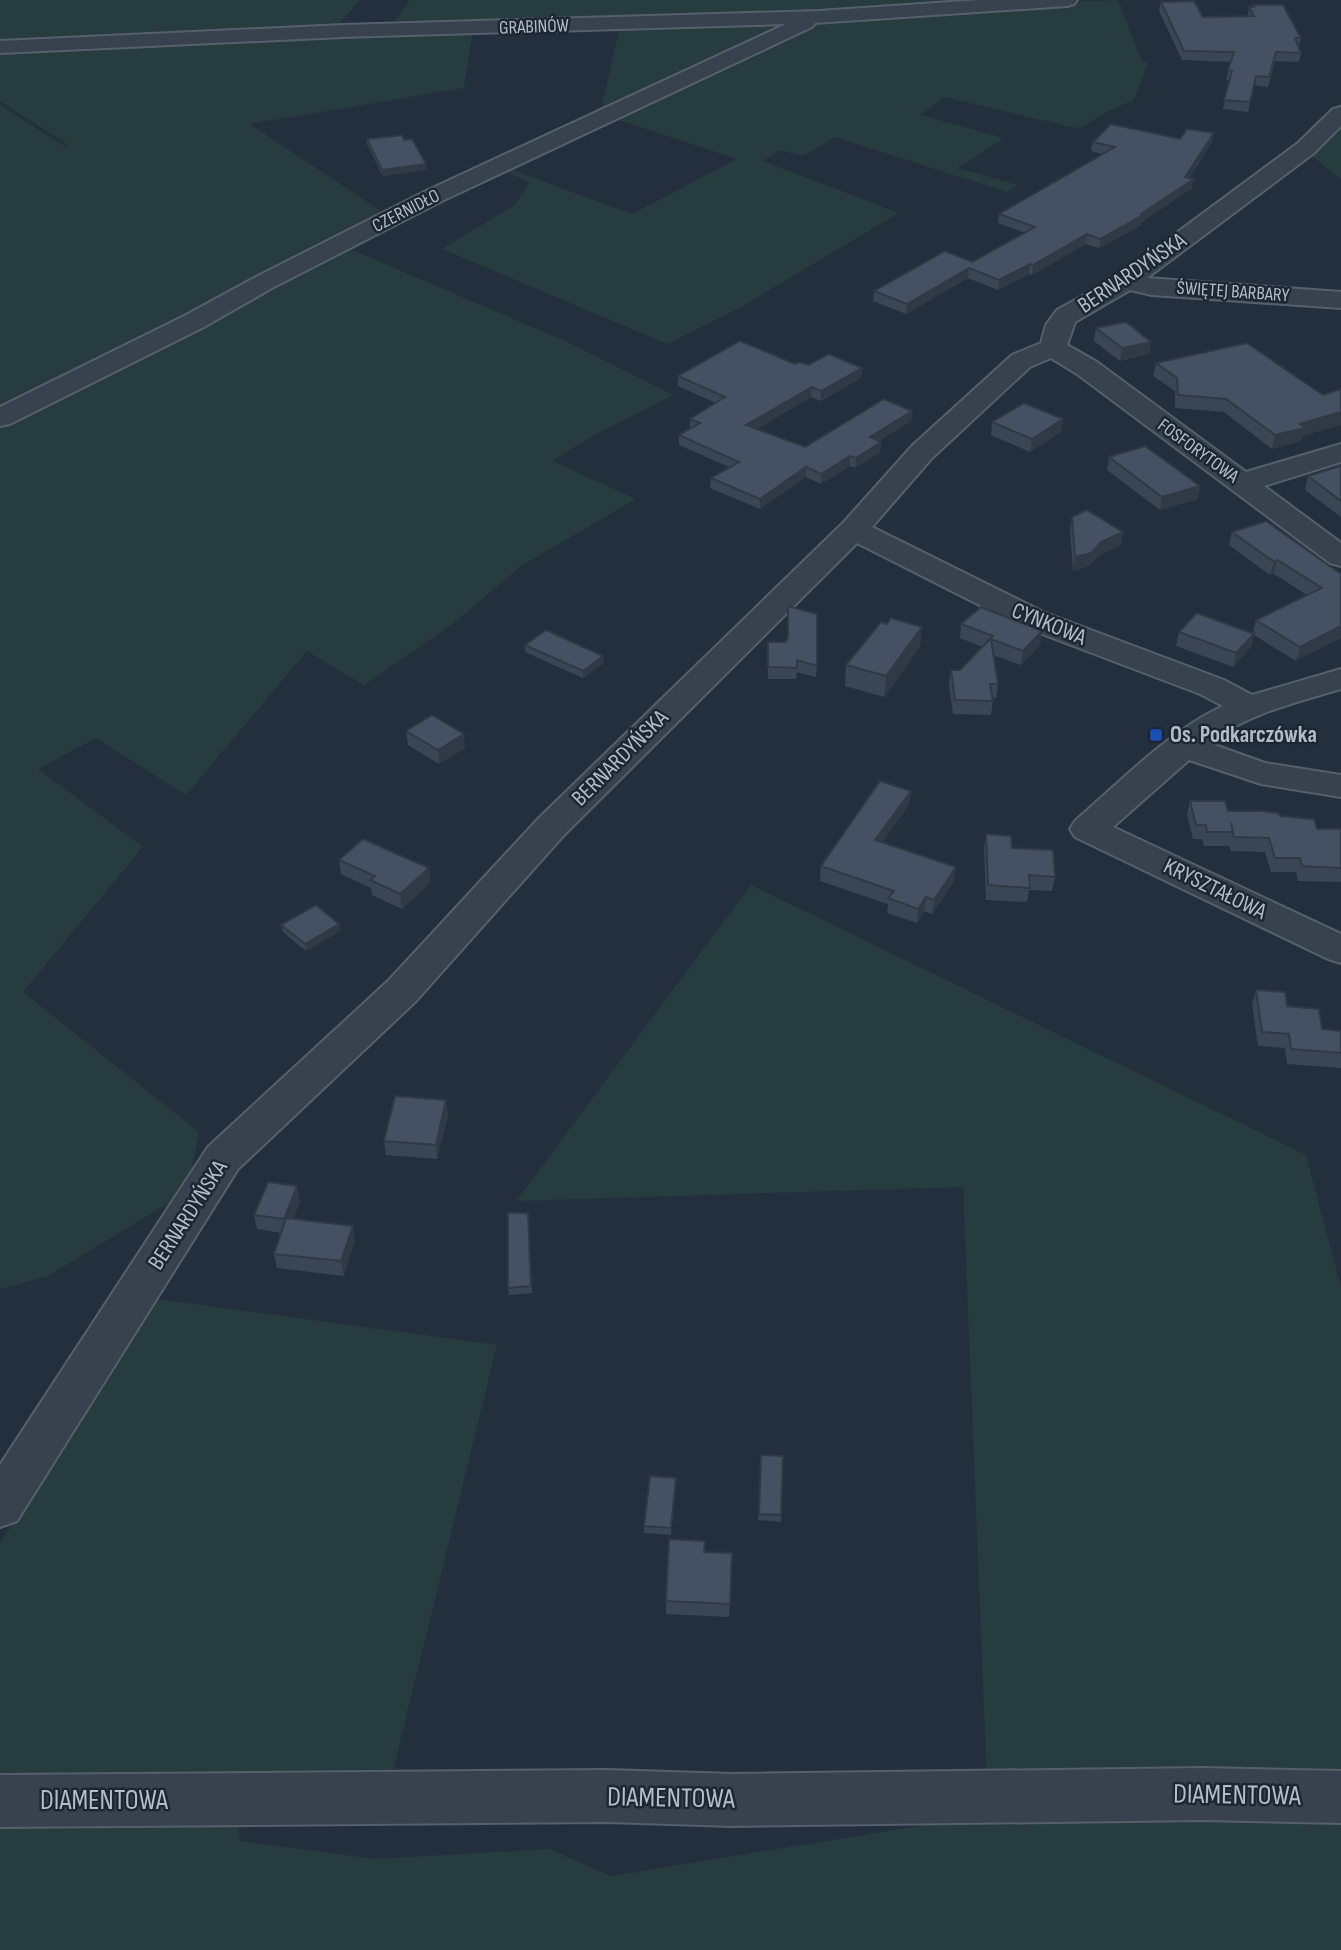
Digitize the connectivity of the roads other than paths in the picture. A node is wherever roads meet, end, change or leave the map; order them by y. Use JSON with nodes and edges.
{"nodes":[{"id":1,"x":1067,"y":0,"type":"edge"},
{"id":2,"x":819,"y":16,"type":"junction"},
{"id":3,"x":0,"y":47,"type":"edge"},
{"id":4,"x":1341,"y":114,"type":"edge"},
{"id":5,"x":1126,"y":282,"type":"junction"},
{"id":6,"x":1341,"y":300,"type":"edge"},
{"id":7,"x":1054,"y":348,"type":"junction"},
{"id":8,"x":0,"y":418,"type":"edge"},
{"id":9,"x":1341,"y":453,"type":"edge"},
{"id":10,"x":1241,"y":483,"type":"junction"},
{"id":11,"x":854,"y":528,"type":"junction"},
{"id":12,"x":1341,"y":556,"type":"edge"},
{"id":13,"x":1341,"y":680,"type":"edge"},
{"id":14,"x":1249,"y":706,"type":"junction"},
{"id":15,"x":1185,"y":745,"type":"junction"},
{"id":16,"x":1341,"y":786,"type":"edge"},
{"id":17,"x":1341,"y":950,"type":"edge"},
{"id":18,"x":0,"y":1506,"type":"edge"},
{"id":19,"x":1341,"y":1797,"type":"edge"},
{"id":20,"x":0,"y":1801,"type":"edge"}],
"edges":[{"from":1,"to":2,"type":"street","name":"GRABINÓW"},
{"from":2,"to":3,"type":"street","name":"GRABINÓW"},
{"from":2,"to":8,"type":"street","name":"CZERNIDŁO"},
{"from":4,"to":5,"type":"street","name":"BERNARDYŃSKA"},
{"from":5,"to":6,"type":"street","name":"ŚWIĘTEJ BARBARY"},
{"from":5,"to":7,"type":"street","name":"BERNARDYŃSKA"},
{"from":7,"to":10,"type":"street","name":"FOSFORYTOWA"},
{"from":7,"to":11,"type":"street","name":"BERNARDYŃSKA"},
{"from":9,"to":10,"type":"street"},
{"from":10,"to":12,"type":"street","name":"FOSFORYTOWA"},
{"from":11,"to":14,"type":"street","name":"CYNKOWA"},
{"from":11,"to":18,"type":"street","name":"BERNARDYŃSKA"},
{"from":13,"to":14,"type":"street"},
{"from":14,"to":15,"type":"street"},
{"from":15,"to":16,"type":"street"},
{"from":15,"to":17,"type":"street","name":"KRYSZTAŁOWA"},
{"from":19,"to":20,"type":"street","name":"DIAMENTOWA"}]}
